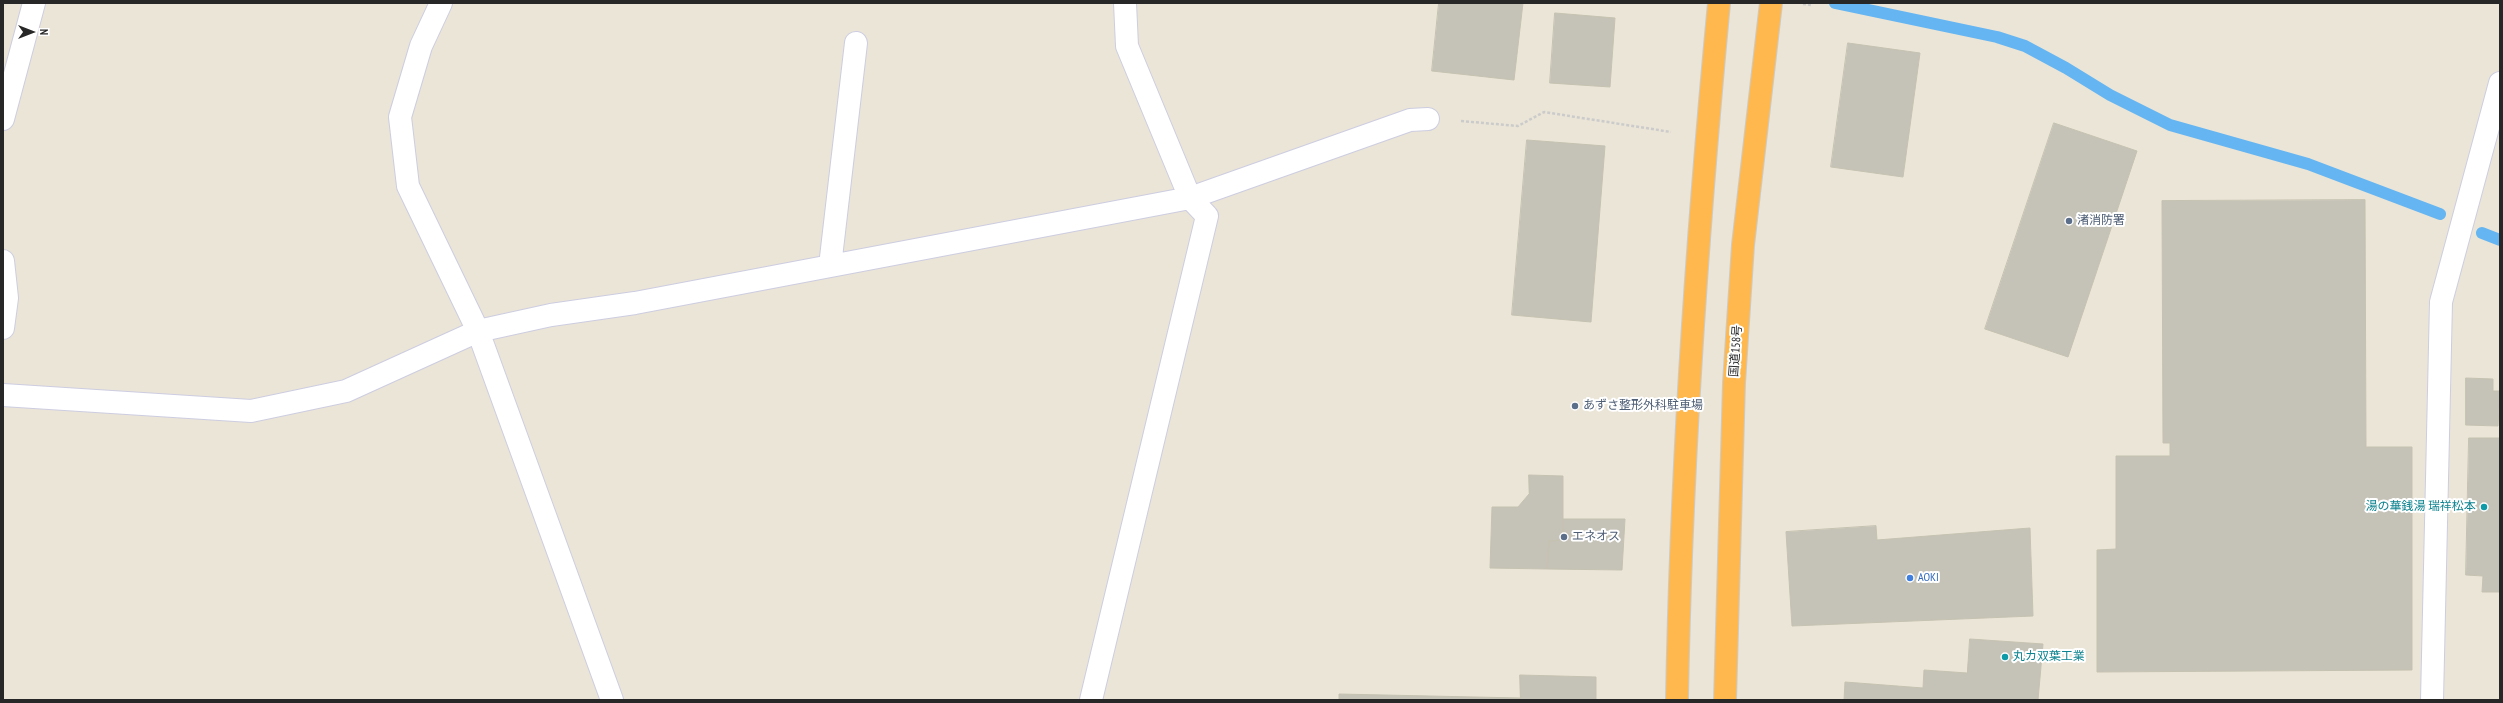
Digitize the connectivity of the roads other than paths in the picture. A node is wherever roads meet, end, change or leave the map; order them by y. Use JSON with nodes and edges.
{"nodes":[{"id":1,"x":34,"y":3,"type":"edge"},
{"id":2,"x":441,"y":3,"type":"edge"},
{"id":3,"x":1125,"y":3,"type":"edge"},
{"id":4,"x":1719,"y":3,"type":"edge"},
{"id":5,"x":1771,"y":3,"type":"edge"},
{"id":6,"x":856,"y":43,"type":"dead end"},
{"id":7,"x":2500,"y":83,"type":"edge"},
{"id":8,"x":3,"y":119,"type":"edge"},
{"id":9,"x":1428,"y":119,"type":"road end"},
{"id":10,"x":1190,"y":198,"type":"junction"},
{"id":11,"x":3,"y":261,"type":"edge"},
{"id":12,"x":830,"y":266,"type":"junction"},
{"id":13,"x":3,"y":328,"type":"edge"},
{"id":14,"x":478,"y":330,"type":"junction"},
{"id":15,"x":3,"y":395,"type":"edge"},
{"id":16,"x":612,"y":700,"type":"edge"},
{"id":17,"x":1091,"y":700,"type":"edge"},
{"id":18,"x":1677,"y":700,"type":"edge"},
{"id":19,"x":1725,"y":700,"type":"edge"},
{"id":20,"x":2432,"y":700,"type":"edge"}],
"edges":[{"from":1,"to":8,"type":"street"},
{"from":2,"to":14,"type":"street"},
{"from":3,"to":10,"type":"street"},
{"from":4,"to":18,"type":"highway"},
{"from":5,"to":19,"type":"highway","name":"国道158号"},
{"from":6,"to":12,"type":"street"},
{"from":7,"to":20,"type":"street"},
{"from":9,"to":10,"type":"street"},
{"from":10,"to":12,"type":"street"},
{"from":10,"to":17,"type":"street"},
{"from":11,"to":13,"type":"street"},
{"from":12,"to":14,"type":"street"},
{"from":14,"to":15,"type":"street"},
{"from":14,"to":16,"type":"street"}]}
